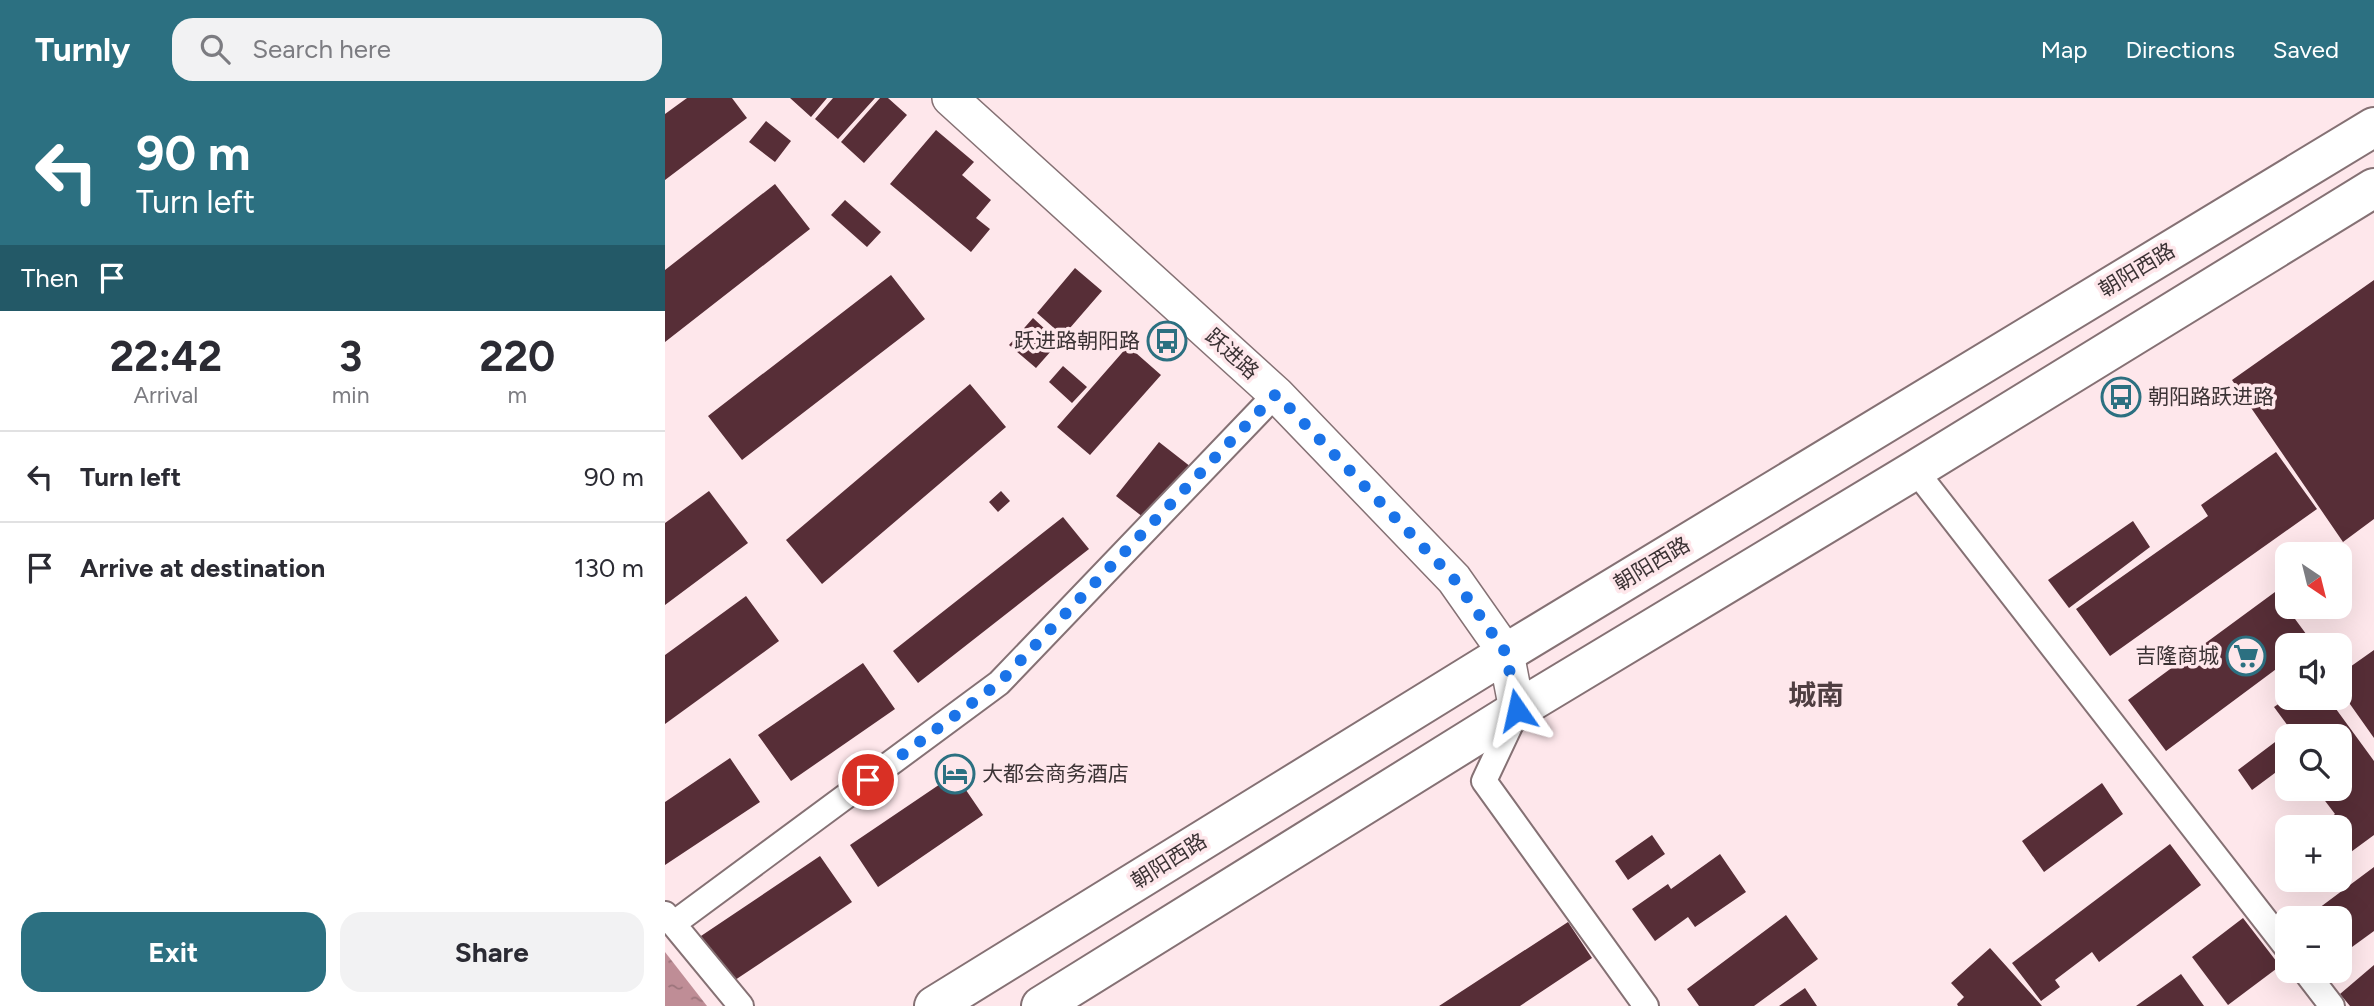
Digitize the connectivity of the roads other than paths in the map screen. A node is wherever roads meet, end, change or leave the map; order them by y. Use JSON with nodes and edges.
{"nodes":[{"id":1,"x":950,"y":98,"type":"edge"},
{"id":2,"x":2374,"y":127,"type":"edge"},
{"id":3,"x":2374,"y":188,"type":"edge"},
{"id":4,"x":1276,"y":394,"type":"junction"},
{"id":5,"x":1915,"y":470,"type":"junction"},
{"id":6,"x":1506,"y":653,"type":"junction"},
{"id":7,"x":1517,"y":710,"type":"junction"},
{"id":8,"x":669,"y":919,"type":"edge"},
{"id":9,"x":2275,"y":933,"type":"edge"},
{"id":10,"x":2314,"y":983,"type":"edge"},
{"id":11,"x":741,"y":1006,"type":"edge"},
{"id":12,"x":934,"y":1006,"type":"edge"},
{"id":13,"x":1041,"y":1006,"type":"edge"},
{"id":14,"x":1646,"y":1006,"type":"edge"},
{"id":15,"x":2332,"y":1006,"type":"edge"}],
"edges":[{"from":1,"to":4,"type":"street","name":"跃进路"},
{"from":2,"to":6,"type":"main road","name":"朝阳西路"},
{"from":3,"to":5,"type":"main road"},
{"from":4,"to":6,"type":"street","name":"跃进路"},
{"from":4,"to":8,"type":"street"},
{"from":5,"to":7,"type":"main road"},
{"from":5,"to":9,"type":"street"},
{"from":6,"to":7,"type":"street","name":"跃进路"},
{"from":6,"to":12,"type":"main road","name":"朝阳西路"},
{"from":7,"to":13,"type":"main road"},
{"from":7,"to":14,"type":"street"},
{"from":8,"to":11,"type":"street"},
{"from":10,"to":15,"type":"street"}]}
